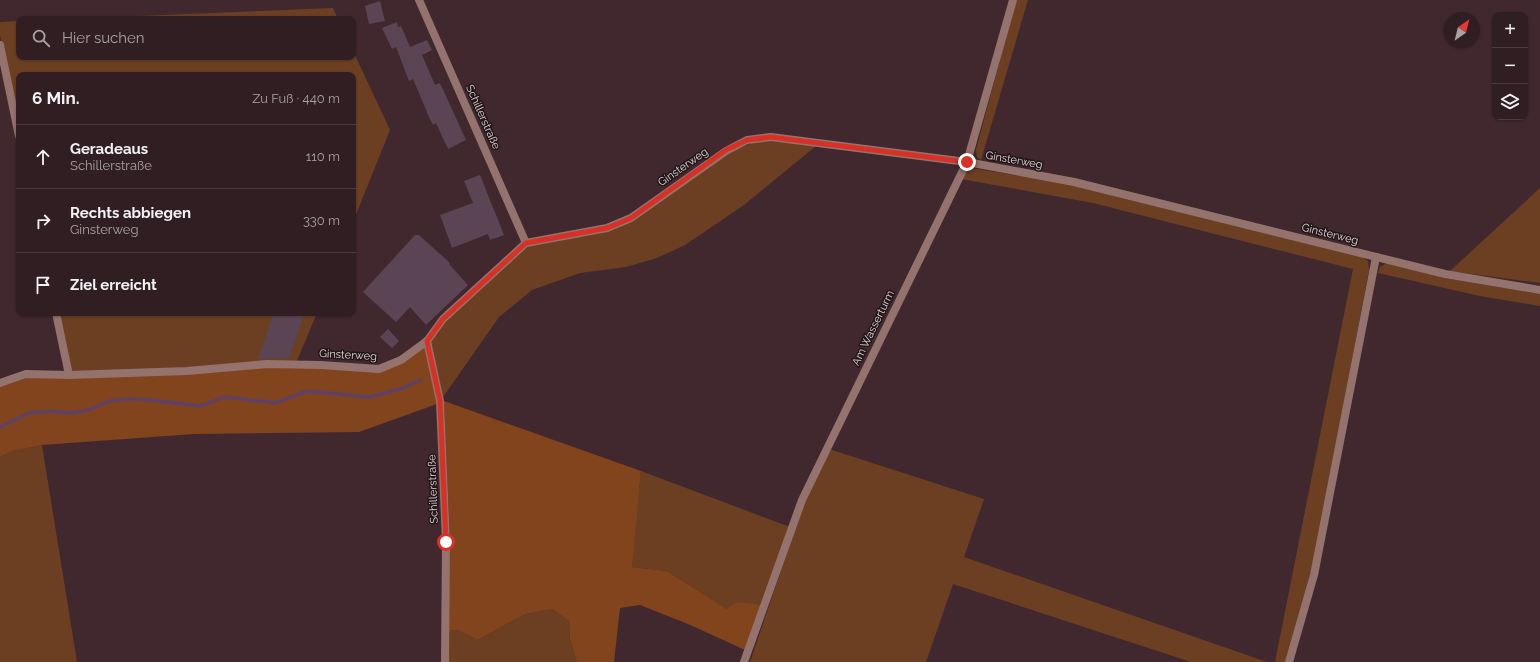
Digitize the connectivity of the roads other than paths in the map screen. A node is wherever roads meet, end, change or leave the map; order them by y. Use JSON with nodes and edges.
{"nodes":[{"id":1,"x":419,"y":0,"type":"edge"},
{"id":2,"x":1012,"y":0,"type":"edge"},
{"id":3,"x":0,"y":45,"type":"edge"},
{"id":4,"x":16,"y":122,"type":"edge"},
{"id":5,"x":967,"y":162,"type":"junction"},
{"id":6,"x":526,"y":243,"type":"junction"},
{"id":7,"x":1376,"y":257,"type":"junction"},
{"id":8,"x":1540,"y":290,"type":"edge"},
{"id":9,"x":57,"y":316,"type":"edge"},
{"id":10,"x":427,"y":341,"type":"junction"},
{"id":11,"x":69,"y":375,"type":"junction"},
{"id":12,"x":0,"y":383,"type":"edge"},
{"id":13,"x":445,"y":662,"type":"edge"},
{"id":14,"x":744,"y":662,"type":"edge"},
{"id":15,"x":1289,"y":662,"type":"edge"}],
"edges":[{"from":1,"to":6,"type":"street","name":"Schillerstraße"},
{"from":2,"to":5,"type":"street","name":"Am Wasserturm"},
{"from":3,"to":4,"type":"street"},
{"from":5,"to":6,"type":"street","name":"Ginsterweg"},
{"from":5,"to":7,"type":"street","name":"Ginsterweg"},
{"from":5,"to":14,"type":"street","name":"Am Wasserturm"},
{"from":6,"to":10,"type":"street","name":"Ginsterweg"},
{"from":7,"to":8,"type":"street","name":"Ginsterweg"},
{"from":7,"to":15,"type":"street"},
{"from":9,"to":11,"type":"street"},
{"from":10,"to":11,"type":"street","name":"Ginsterweg"},
{"from":10,"to":13,"type":"street","name":"Schillerstraße"},
{"from":11,"to":12,"type":"street","name":"Ginsterweg"}]}
